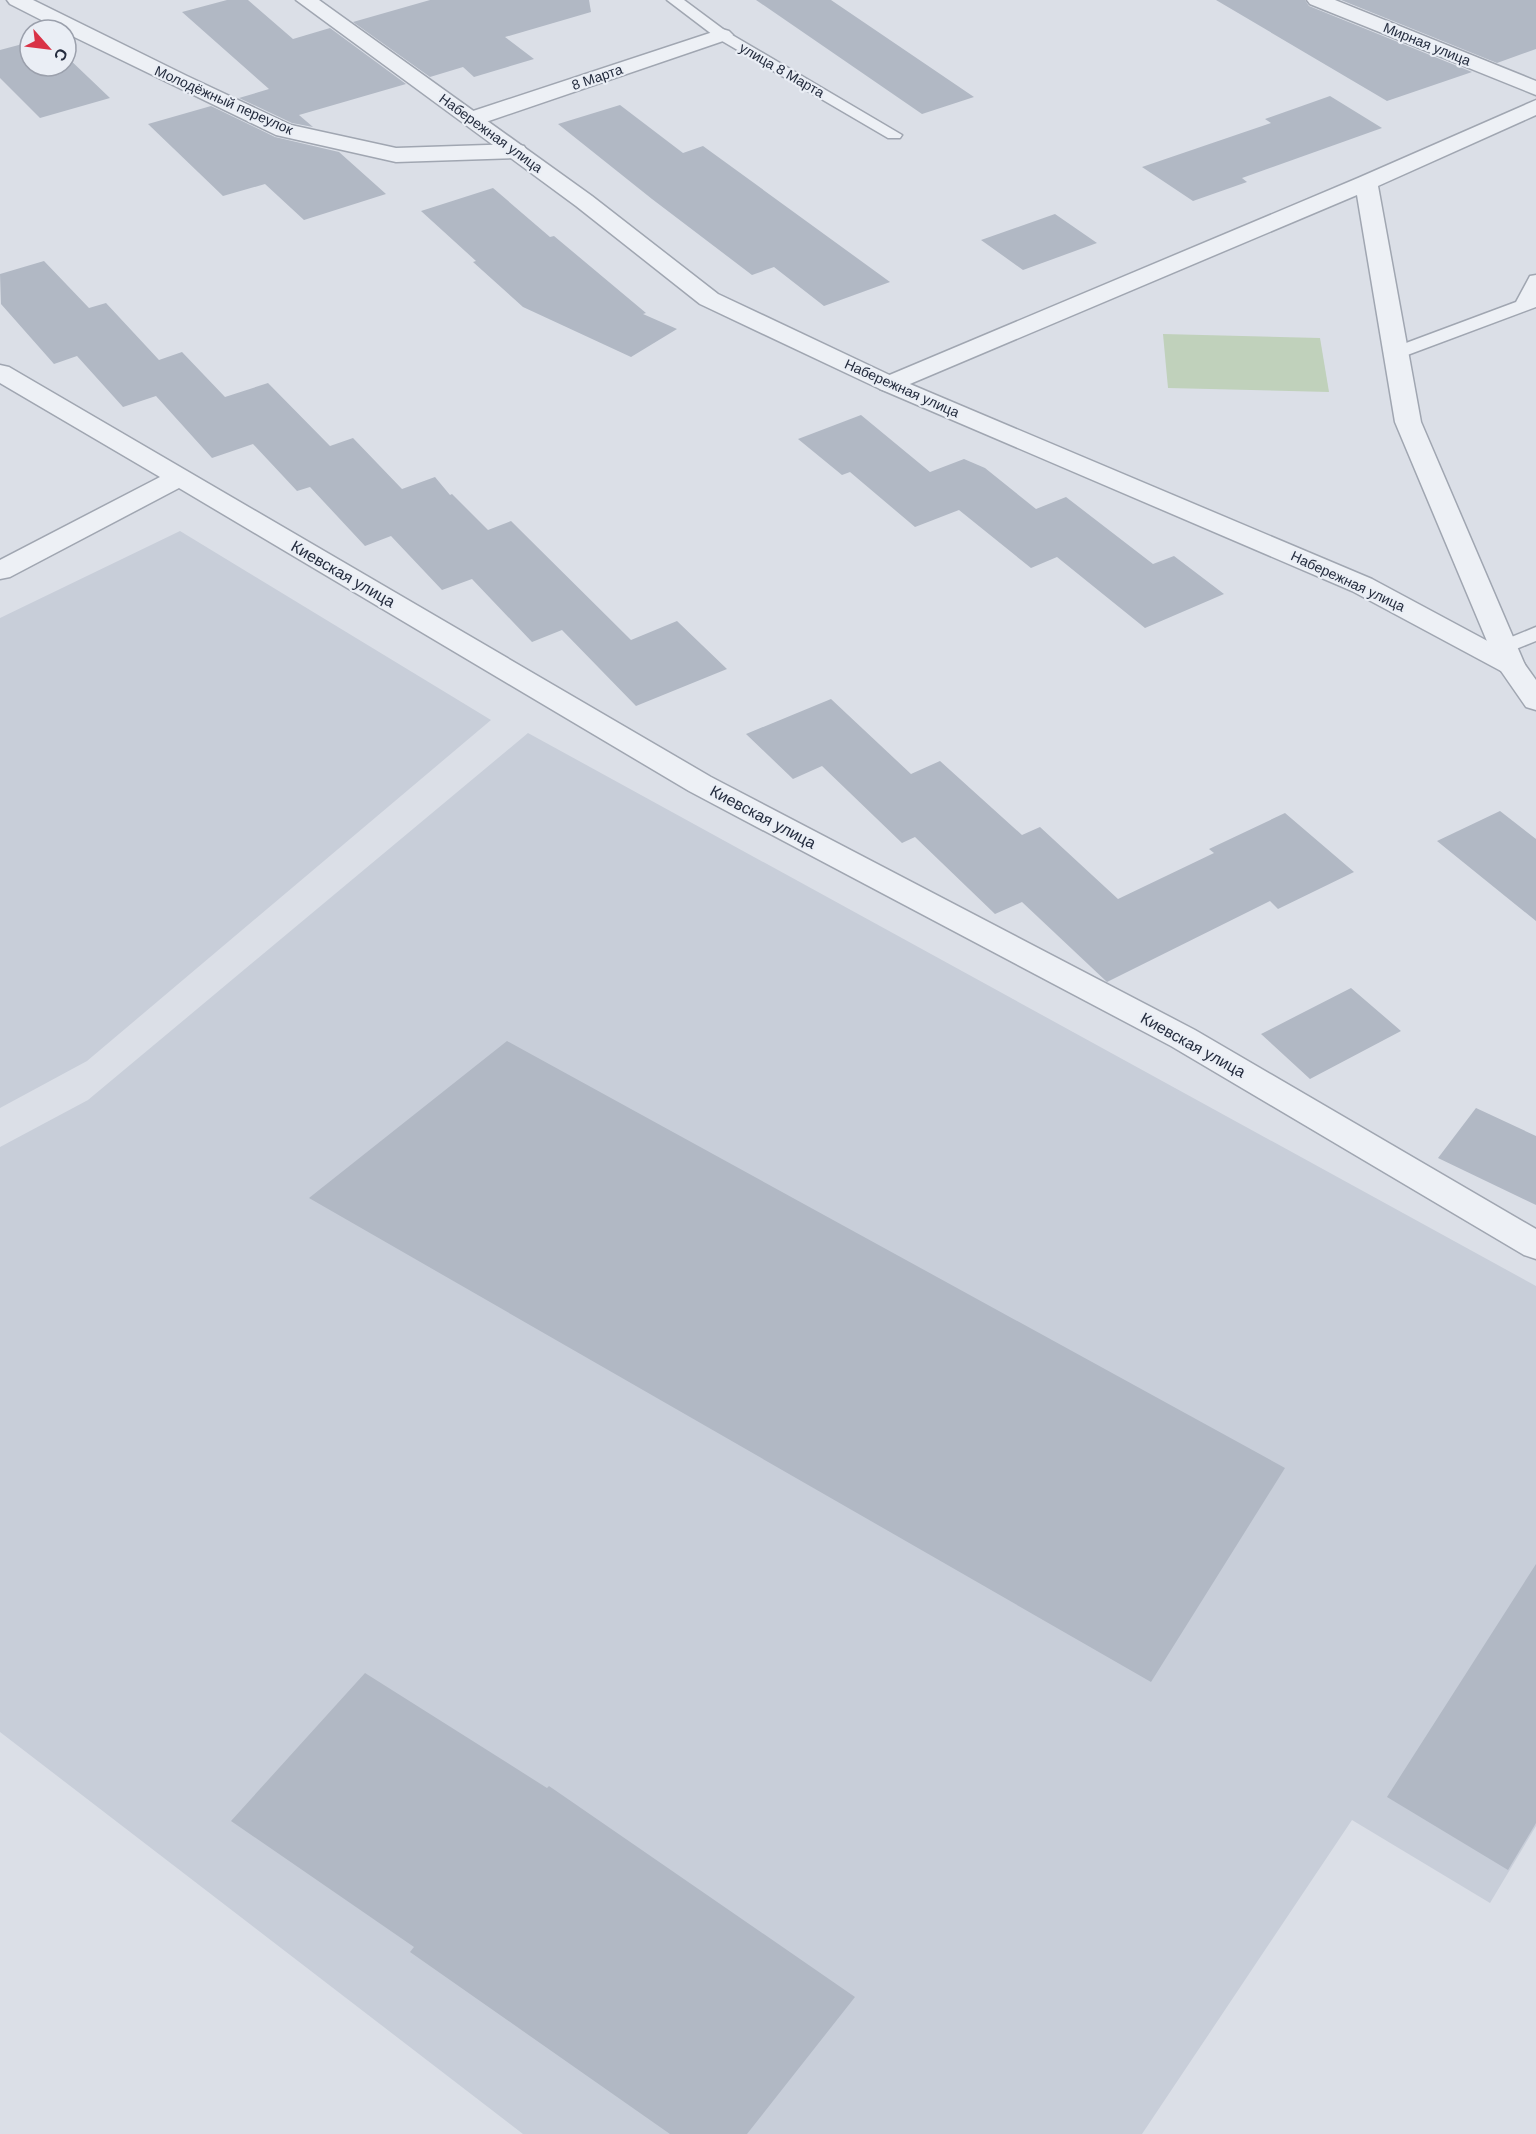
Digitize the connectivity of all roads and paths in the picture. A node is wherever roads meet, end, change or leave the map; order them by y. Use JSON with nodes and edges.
{"nodes":[{"id":1,"x":17,"y":0,"type":"edge"},
{"id":2,"x":306,"y":0,"type":"edge"},
{"id":3,"x":674,"y":0,"type":"edge"},
{"id":4,"x":1317,"y":0,"type":"edge"},
{"id":5,"x":722,"y":35,"type":"junction"},
{"id":6,"x":1536,"y":89,"type":"edge"},
{"id":7,"x":1536,"y":107,"type":"edge"},
{"id":8,"x":472,"y":119,"type":"junction"},
{"id":9,"x":894,"y":135,"type":"dead end"},
{"id":10,"x":516,"y":151,"type":"junction"},
{"id":11,"x":1366,"y":183,"type":"junction"},
{"id":12,"x":1536,"y":280,"type":"edge"},
{"id":13,"x":1529,"y":304,"type":"edge"},
{"id":14,"x":1396,"y":353,"type":"junction"},
{"id":15,"x":0,"y":372,"type":"edge"},
{"id":16,"x":889,"y":384,"type":"junction"},
{"id":17,"x":179,"y":478,"type":"junction"},
{"id":18,"x":0,"y":571,"type":"edge"},
{"id":19,"x":1536,"y":633,"type":"edge"},
{"id":20,"x":1508,"y":656,"type":"junction"},
{"id":21,"x":1536,"y":701,"type":"edge"},
{"id":22,"x":1536,"y":1246,"type":"edge"}],
"edges":[{"from":1,"to":10,"type":"street","name":"Молодёжный переулок"},
{"from":2,"to":8,"type":"street","name":"Набережная улица"},
{"from":3,"to":5,"type":"lane","name":"улица 8 Марта"},
{"from":4,"to":6,"type":"street","name":"Мирная улица"},
{"from":5,"to":8,"type":"street","name":"8 Марта"},
{"from":5,"to":9,"type":"lane","name":"улица 8 Марта"},
{"from":7,"to":11,"type":"street"},
{"from":8,"to":10,"type":"street","name":"Набережная улица"},
{"from":10,"to":16,"type":"street","name":"Набережная улица"},
{"from":11,"to":14,"type":"street"},
{"from":11,"to":16,"type":"street"},
{"from":12,"to":13,"type":"lane"},
{"from":13,"to":14,"type":"lane"},
{"from":14,"to":20,"type":"street"},
{"from":15,"to":17,"type":"street","name":"Киевская улица"},
{"from":16,"to":20,"type":"street","name":"Набережная улица"},
{"from":17,"to":18,"type":"street"},
{"from":17,"to":22,"type":"street","name":"Киевская улица"},
{"from":19,"to":20,"type":"lane"},
{"from":20,"to":21,"type":"street","name":"Набережная улица"}]}
